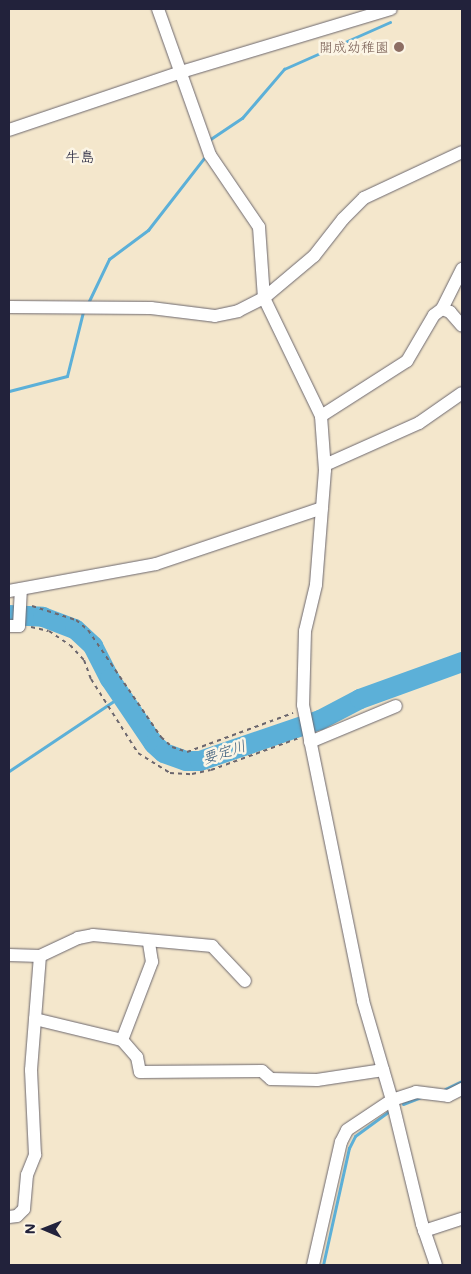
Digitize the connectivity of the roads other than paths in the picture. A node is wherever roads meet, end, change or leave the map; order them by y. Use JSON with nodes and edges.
{"nodes":[{"id":1,"x":158,"y":9,"type":"edge"},
{"id":2,"x":391,"y":9,"type":"edge"},
{"id":3,"x":180,"y":72,"type":"junction"},
{"id":4,"x":9,"y":130,"type":"edge"},
{"id":5,"x":462,"y":152,"type":"edge"},
{"id":6,"x":462,"y":269,"type":"edge"},
{"id":7,"x":264,"y":298,"type":"junction"},
{"id":8,"x":9,"y":307,"type":"edge"},
{"id":9,"x":442,"y":309,"type":"junction"},
{"id":10,"x":462,"y":326,"type":"edge"},
{"id":11,"x":462,"y":393,"type":"edge"},
{"id":12,"x":321,"y":416,"type":"junction"},
{"id":13,"x":324,"y":465,"type":"junction"},
{"id":14,"x":322,"y":508,"type":"junction"},
{"id":15,"x":15,"y":590,"type":"edge"},
{"id":16,"x":16,"y":625,"type":"edge"},
{"id":17,"x":396,"y":706,"type":"dead end"},
{"id":18,"x":309,"y":737,"type":"junction"},
{"id":19,"x":149,"y":942,"type":"junction"},
{"id":20,"x":9,"y":955,"type":"edge"},
{"id":21,"x":40,"y":956,"type":"junction"},
{"id":22,"x":245,"y":981,"type":"dead end"},
{"id":23,"x":35,"y":1019,"type":"junction"},
{"id":24,"x":122,"y":1040,"type":"junction"},
{"id":25,"x":383,"y":1070,"type":"junction"},
{"id":26,"x":462,"y":1089,"type":"edge"},
{"id":27,"x":392,"y":1100,"type":"junction"},
{"id":28,"x":9,"y":1217,"type":"edge"},
{"id":29,"x":462,"y":1219,"type":"edge"},
{"id":30,"x":424,"y":1231,"type":"junction"},
{"id":31,"x":314,"y":1265,"type":"edge"},
{"id":32,"x":436,"y":1265,"type":"edge"}],
"edges":[{"from":1,"to":3,"type":"street"},
{"from":2,"to":3,"type":"street"},
{"from":3,"to":4,"type":"street"},
{"from":3,"to":7,"type":"street"},
{"from":5,"to":7,"type":"street"},
{"from":6,"to":9,"type":"street"},
{"from":7,"to":8,"type":"street"},
{"from":7,"to":12,"type":"street"},
{"from":9,"to":10,"type":"street"},
{"from":9,"to":12,"type":"street"},
{"from":11,"to":13,"type":"street"},
{"from":12,"to":13,"type":"street"},
{"from":13,"to":14,"type":"street"},
{"from":14,"to":15,"type":"street"},
{"from":14,"to":18,"type":"street"},
{"from":15,"to":16,"type":"street"},
{"from":17,"to":18,"type":"street"},
{"from":18,"to":25,"type":"street"},
{"from":19,"to":21,"type":"street"},
{"from":19,"to":22,"type":"street"},
{"from":19,"to":24,"type":"street"},
{"from":20,"to":21,"type":"street"},
{"from":21,"to":23,"type":"street"},
{"from":23,"to":24,"type":"street"},
{"from":23,"to":28,"type":"street"},
{"from":24,"to":25,"type":"street"},
{"from":25,"to":27,"type":"street"},
{"from":26,"to":27,"type":"street"},
{"from":27,"to":30,"type":"street"},
{"from":27,"to":31,"type":"street"},
{"from":29,"to":30,"type":"street"},
{"from":30,"to":32,"type":"street"}]}
